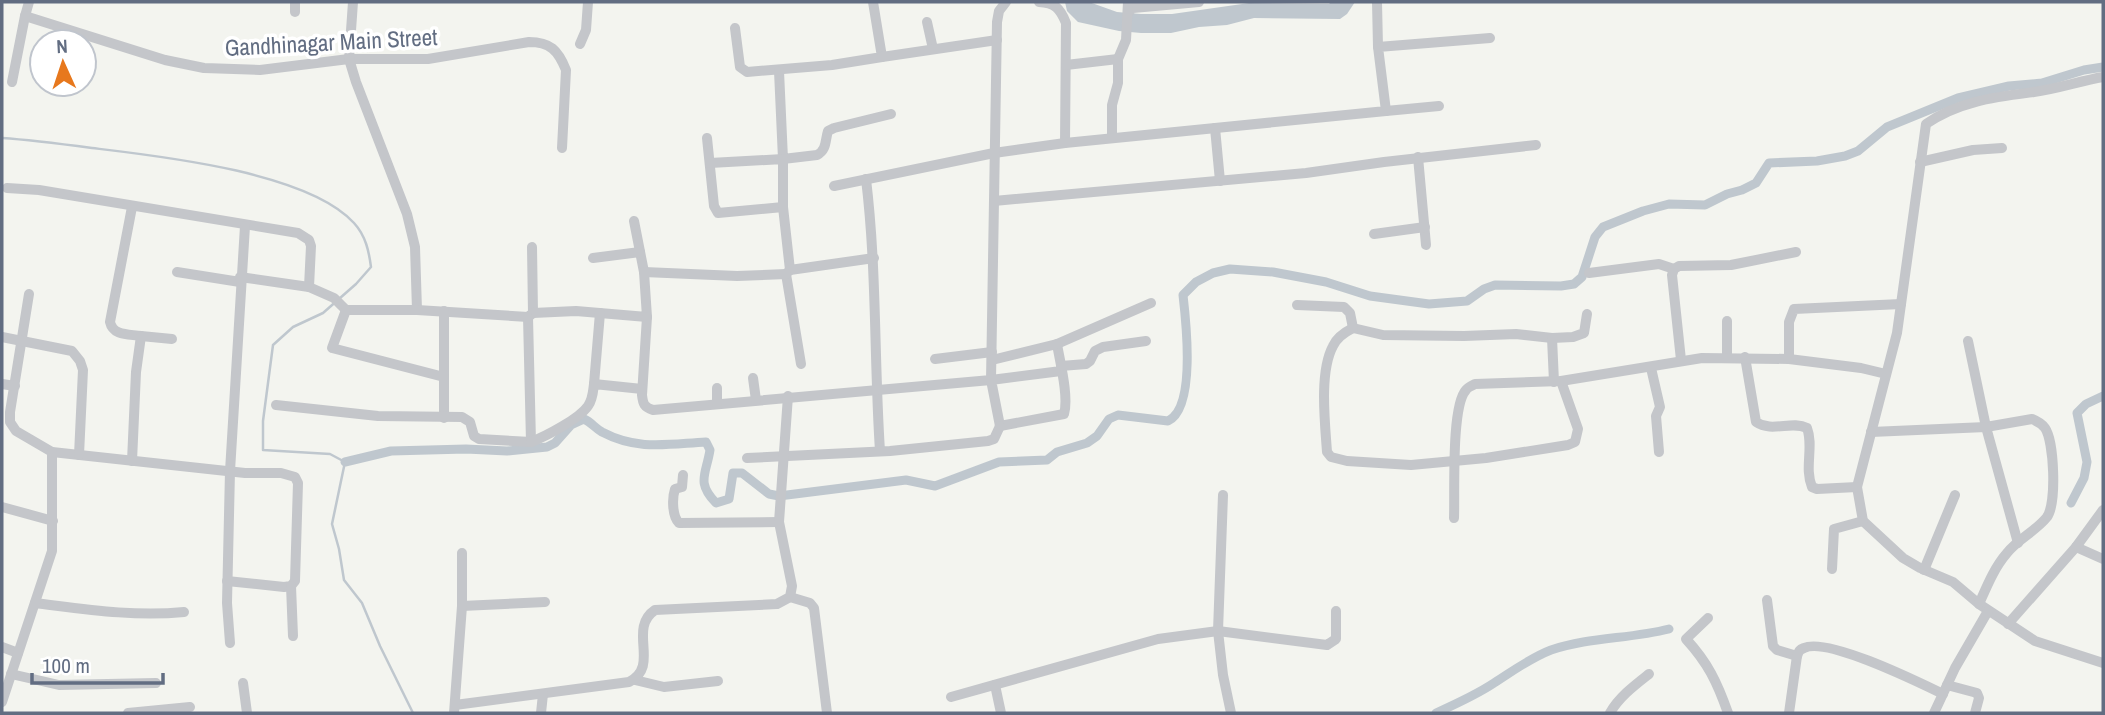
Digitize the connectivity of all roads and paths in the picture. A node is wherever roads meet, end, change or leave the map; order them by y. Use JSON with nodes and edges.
{"nodes":[{"id":1,"x":29,"y":2,"type":"edge"},
{"id":2,"x":353,"y":2,"type":"edge"},
{"id":3,"x":588,"y":2,"type":"edge"},
{"id":4,"x":873,"y":2,"type":"edge"},
{"id":5,"x":1005,"y":2,"type":"edge"},
{"id":6,"x":1018,"y":2,"type":"edge"},
{"id":7,"x":1039,"y":2,"type":"edge"},
{"id":8,"x":1052,"y":2,"type":"edge"},
{"id":9,"x":1199,"y":2,"type":"edge"},
{"id":10,"x":1377,"y":2,"type":"edge"},
{"id":11,"x":1128,"y":7,"type":"edge"},
{"id":12,"x":25,"y":16,"type":"junction"},
{"id":13,"x":927,"y":22,"type":"dead end"},
{"id":14,"x":735,"y":27,"type":"dead end"},
{"id":15,"x":1490,"y":38,"type":"dead end"},
{"id":16,"x":997,"y":40,"type":"junction"},
{"id":17,"x":580,"y":44,"type":"dead end"},
{"id":18,"x":1378,"y":47,"type":"junction"},
{"id":19,"x":933,"y":48,"type":"junction"},
{"id":20,"x":881,"y":57,"type":"junction"},
{"id":21,"x":349,"y":59,"type":"junction"},
{"id":22,"x":1118,"y":59,"type":"junction"},
{"id":23,"x":1066,"y":65,"type":"junction"},
{"id":24,"x":779,"y":71,"type":"junction"},
{"id":25,"x":2103,"y":77,"type":"edge"},
{"id":26,"x":12,"y":82,"type":"dead end"},
{"id":27,"x":1439,"y":106,"type":"dead end"},
{"id":28,"x":1385,"y":111,"type":"junction"},
{"id":29,"x":891,"y":114,"type":"dead end"},
{"id":30,"x":1215,"y":128,"type":"junction"},
{"id":31,"x":707,"y":138,"type":"dead end"},
{"id":32,"x":1112,"y":138,"type":"junction"},
{"id":33,"x":1065,"y":143,"type":"junction"},
{"id":34,"x":1536,"y":145,"type":"dead end"},
{"id":35,"x":562,"y":148,"type":"dead end"},
{"id":36,"x":2002,"y":148,"type":"dead end"},
{"id":37,"x":994,"y":153,"type":"junction"},
{"id":38,"x":1418,"y":158,"type":"junction"},
{"id":39,"x":783,"y":159,"type":"junction"},
{"id":40,"x":1920,"y":162,"type":"junction"},
{"id":41,"x":709,"y":163,"type":"junction"},
{"id":42,"x":866,"y":179,"type":"junction"},
{"id":43,"x":1220,"y":181,"type":"junction"},
{"id":44,"x":834,"y":186,"type":"dead end"},
{"id":45,"x":7,"y":188,"type":"dead end"},
{"id":46,"x":993,"y":201,"type":"junction"},
{"id":47,"x":132,"y":207,"type":"junction"},
{"id":48,"x":783,"y":207,"type":"junction"},
{"id":49,"x":634,"y":221,"type":"dead end"},
{"id":50,"x":245,"y":226,"type":"junction"},
{"id":51,"x":1425,"y":228,"type":"junction"},
{"id":52,"x":1374,"y":234,"type":"dead end"},
{"id":53,"x":1426,"y":245,"type":"dead end"},
{"id":54,"x":532,"y":247,"type":"dead end"},
{"id":55,"x":640,"y":252,"type":"junction"},
{"id":56,"x":1796,"y":252,"type":"dead end"},
{"id":57,"x":593,"y":258,"type":"dead end"},
{"id":58,"x":874,"y":258,"type":"junction"},
{"id":59,"x":1674,"y":269,"type":"junction"},
{"id":60,"x":177,"y":272,"type":"dead end"},
{"id":61,"x":644,"y":272,"type":"junction"},
{"id":62,"x":788,"y":272,"type":"junction"},
{"id":63,"x":1589,"y":273,"type":"dead end"},
{"id":64,"x":240,"y":280,"type":"junction"},
{"id":65,"x":309,"y":286,"type":"junction"},
{"id":66,"x":29,"y":293,"type":"dead end"},
{"id":67,"x":1151,"y":303,"type":"dead end"},
{"id":68,"x":1901,"y":304,"type":"junction"},
{"id":69,"x":1297,"y":305,"type":"dead end"},
{"id":70,"x":344,"y":309,"type":"junction"},
{"id":71,"x":417,"y":310,"type":"junction"},
{"id":72,"x":444,"y":311,"type":"junction"},
{"id":73,"x":600,"y":313,"type":"junction"},
{"id":74,"x":1587,"y":314,"type":"dead end"},
{"id":75,"x":530,"y":315,"type":"junction"},
{"id":76,"x":647,"y":317,"type":"junction"},
{"id":77,"x":1727,"y":321,"type":"dead end"},
{"id":78,"x":1353,"y":328,"type":"junction"},
{"id":79,"x":141,"y":336,"type":"junction"},
{"id":80,"x":2,"y":337,"type":"edge"},
{"id":81,"x":1552,"y":338,"type":"junction"},
{"id":82,"x":172,"y":339,"type":"dead end"},
{"id":83,"x":23,"y":341,"type":"junction"},
{"id":84,"x":1146,"y":341,"type":"dead end"},
{"id":85,"x":1968,"y":341,"type":"dead end"},
{"id":86,"x":1058,"y":344,"type":"junction"},
{"id":87,"x":992,"y":356,"type":"junction"},
{"id":88,"x":1727,"y":357,"type":"junction"},
{"id":89,"x":1745,"y":357,"type":"junction"},
{"id":90,"x":935,"y":359,"type":"dead end"},
{"id":91,"x":1789,"y":359,"type":"junction"},
{"id":92,"x":1681,"y":360,"type":"junction"},
{"id":93,"x":801,"y":364,"type":"dead end"},
{"id":94,"x":1651,"y":368,"type":"junction"},
{"id":95,"x":1061,"y":369,"type":"junction"},
{"id":96,"x":1886,"y":374,"type":"junction"},
{"id":97,"x":444,"y":377,"type":"junction"},
{"id":98,"x":753,"y":378,"type":"dead end"},
{"id":99,"x":991,"y":380,"type":"junction"},
{"id":100,"x":1558,"y":382,"type":"junction"},
{"id":101,"x":2,"y":384,"type":"edge"},
{"id":102,"x":594,"y":384,"type":"junction"},
{"id":103,"x":15,"y":386,"type":"junction"},
{"id":104,"x":716,"y":388,"type":"dead end"},
{"id":105,"x":642,"y":389,"type":"junction"},
{"id":106,"x":876,"y":391,"type":"junction"},
{"id":107,"x":788,"y":396,"type":"junction"},
{"id":108,"x":756,"y":400,"type":"junction"},
{"id":109,"x":717,"y":404,"type":"junction"},
{"id":110,"x":276,"y":405,"type":"dead end"},
{"id":111,"x":444,"y":418,"type":"junction"},
{"id":112,"x":1000,"y":426,"type":"junction"},
{"id":113,"x":1986,"y":427,"type":"junction"},
{"id":114,"x":1871,"y":432,"type":"junction"},
{"id":115,"x":531,"y":442,"type":"junction"},
{"id":116,"x":52,"y":452,"type":"junction"},
{"id":117,"x":880,"y":452,"type":"junction"},
{"id":118,"x":1658,"y":452,"type":"dead end"},
{"id":119,"x":79,"y":455,"type":"junction"},
{"id":120,"x":783,"y":456,"type":"junction"},
{"id":121,"x":747,"y":458,"type":"dead end"},
{"id":122,"x":132,"y":461,"type":"junction"},
{"id":123,"x":1455,"y":461,"type":"junction"},
{"id":124,"x":230,"y":471,"type":"junction"},
{"id":125,"x":683,"y":475,"type":"dead end"},
{"id":126,"x":1857,"y":487,"type":"junction"},
{"id":127,"x":1223,"y":495,"type":"dead end"},
{"id":128,"x":1955,"y":495,"type":"dead end"},
{"id":129,"x":2,"y":507,"type":"edge"},
{"id":130,"x":2103,"y":510,"type":"edge"},
{"id":131,"x":1454,"y":518,"type":"dead end"},
{"id":132,"x":53,"y":521,"type":"junction"},
{"id":133,"x":1863,"y":521,"type":"junction"},
{"id":134,"x":779,"y":522,"type":"junction"},
{"id":135,"x":2018,"y":543,"type":"junction"},
{"id":136,"x":2076,"y":547,"type":"junction"},
{"id":137,"x":461,"y":553,"type":"dead end"},
{"id":138,"x":2103,"y":559,"type":"edge"},
{"id":139,"x":1832,"y":569,"type":"dead end"},
{"id":140,"x":1924,"y":570,"type":"junction"},
{"id":141,"x":227,"y":581,"type":"junction"},
{"id":142,"x":291,"y":586,"type":"junction"},
{"id":143,"x":790,"y":597,"type":"junction"},
{"id":144,"x":1768,"y":600,"type":"dead end"},
{"id":145,"x":545,"y":602,"type":"dead end"},
{"id":146,"x":34,"y":603,"type":"junction"},
{"id":147,"x":462,"y":606,"type":"junction"},
{"id":148,"x":1983,"y":608,"type":"junction"},
{"id":149,"x":1336,"y":611,"type":"dead end"},
{"id":150,"x":184,"y":612,"type":"dead end"},
{"id":151,"x":1708,"y":618,"type":"dead end"},
{"id":152,"x":2008,"y":624,"type":"junction"},
{"id":153,"x":1218,"y":631,"type":"junction"},
{"id":154,"x":293,"y":636,"type":"dead end"},
{"id":155,"x":230,"y":642,"type":"dead end"},
{"id":156,"x":2,"y":647,"type":"edge"},
{"id":157,"x":18,"y":653,"type":"junction"},
{"id":158,"x":1797,"y":656,"type":"junction"},
{"id":159,"x":2103,"y":663,"type":"edge"},
{"id":160,"x":1649,"y":674,"type":"dead end"},
{"id":161,"x":7,"y":679,"type":"edge"},
{"id":162,"x":635,"y":680,"type":"junction"},
{"id":163,"x":718,"y":681,"type":"dead end"},
{"id":164,"x":156,"y":683,"type":"dead end"},
{"id":165,"x":243,"y":683,"type":"dead end"},
{"id":166,"x":995,"y":685,"type":"junction"},
{"id":167,"x":1945,"y":689,"type":"junction"},
{"id":168,"x":543,"y":694,"type":"junction"},
{"id":169,"x":951,"y":697,"type":"dead end"},
{"id":170,"x":2,"y":702,"type":"edge"},
{"id":171,"x":190,"y":707,"type":"dead end"},
{"id":172,"x":455,"y":709,"type":"edge"},
{"id":173,"x":128,"y":713,"type":"edge"},
{"id":174,"x":247,"y":713,"type":"edge"},
{"id":175,"x":541,"y":713,"type":"edge"},
{"id":176,"x":827,"y":713,"type":"edge"},
{"id":177,"x":1001,"y":713,"type":"edge"},
{"id":178,"x":1231,"y":713,"type":"edge"},
{"id":179,"x":1611,"y":713,"type":"edge"},
{"id":180,"x":1728,"y":713,"type":"edge"},
{"id":181,"x":1789,"y":713,"type":"edge"},
{"id":182,"x":1934,"y":713,"type":"edge"},
{"id":183,"x":1975,"y":713,"type":"edge"}],
"edges":[{"from":1,"to":12,"type":"street"},
{"from":2,"to":21,"type":"street"},
{"from":3,"to":17,"type":"street"},
{"from":4,"to":20,"type":"street"},
{"from":5,"to":6,"type":"street"},
{"from":5,"to":16,"type":"street"},
{"from":7,"to":8,"type":"street"},
{"from":8,"to":23,"type":"street"},
{"from":9,"to":11,"type":"street"},
{"from":10,"to":18,"type":"street"},
{"from":11,"to":22,"type":"street"},
{"from":12,"to":21,"type":"street","name":"Gandhinagar Main Street"},
{"from":12,"to":26,"type":"street"},
{"from":13,"to":19,"type":"street"},
{"from":14,"to":24,"type":"street"},
{"from":15,"to":18,"type":"street"},
{"from":16,"to":19,"type":"street"},
{"from":16,"to":37,"type":"street"},
{"from":18,"to":28,"type":"street"},
{"from":19,"to":20,"type":"street"},
{"from":20,"to":24,"type":"street"},
{"from":21,"to":35,"type":"street","name":"Gandhinagar Main Street"},
{"from":21,"to":71,"type":"street"},
{"from":22,"to":23,"type":"street"},
{"from":22,"to":32,"type":"street"},
{"from":23,"to":33,"type":"street"},
{"from":24,"to":39,"type":"street"},
{"from":25,"to":40,"type":"street"},
{"from":27,"to":28,"type":"street"},
{"from":28,"to":30,"type":"street"},
{"from":29,"to":39,"type":"street"},
{"from":30,"to":32,"type":"street"},
{"from":30,"to":43,"type":"street"},
{"from":31,"to":41,"type":"street"},
{"from":32,"to":33,"type":"street"},
{"from":33,"to":37,"type":"street"},
{"from":34,"to":38,"type":"street"},
{"from":36,"to":40,"type":"street"},
{"from":37,"to":42,"type":"street"},
{"from":37,"to":46,"type":"street"},
{"from":38,"to":43,"type":"street"},
{"from":38,"to":51,"type":"street"},
{"from":39,"to":41,"type":"street"},
{"from":39,"to":48,"type":"street"},
{"from":40,"to":68,"type":"street"},
{"from":41,"to":48,"type":"street"},
{"from":42,"to":44,"type":"street"},
{"from":42,"to":58,"type":"street"},
{"from":43,"to":46,"type":"street"},
{"from":45,"to":47,"type":"street"},
{"from":46,"to":87,"type":"street"},
{"from":47,"to":50,"type":"street"},
{"from":47,"to":79,"type":"street"},
{"from":48,"to":62,"type":"street"},
{"from":49,"to":55,"type":"street"},
{"from":50,"to":64,"type":"street"},
{"from":50,"to":65,"type":"street"},
{"from":51,"to":52,"type":"street"},
{"from":51,"to":53,"type":"street"},
{"from":54,"to":75,"type":"street"},
{"from":55,"to":57,"type":"street"},
{"from":55,"to":61,"type":"street"},
{"from":56,"to":59,"type":"street"},
{"from":58,"to":62,"type":"street"},
{"from":58,"to":106,"type":"street"},
{"from":59,"to":63,"type":"street"},
{"from":59,"to":92,"type":"street"},
{"from":60,"to":64,"type":"street"},
{"from":61,"to":62,"type":"street"},
{"from":61,"to":76,"type":"street"},
{"from":62,"to":93,"type":"street"},
{"from":64,"to":65,"type":"street"},
{"from":64,"to":124,"type":"street"},
{"from":65,"to":70,"type":"street"},
{"from":66,"to":83,"type":"street"},
{"from":67,"to":86,"type":"street"},
{"from":68,"to":91,"type":"street"},
{"from":68,"to":96,"type":"street"},
{"from":69,"to":78,"type":"street"},
{"from":70,"to":71,"type":"street"},
{"from":70,"to":97,"type":"street"},
{"from":71,"to":72,"type":"street"},
{"from":72,"to":75,"type":"street"},
{"from":72,"to":97,"type":"street"},
{"from":73,"to":75,"type":"street"},
{"from":73,"to":76,"type":"street"},
{"from":73,"to":102,"type":"street"},
{"from":74,"to":81,"type":"street"},
{"from":75,"to":115,"type":"street"},
{"from":76,"to":105,"type":"street"},
{"from":77,"to":88,"type":"street"},
{"from":78,"to":81,"type":"street"},
{"from":78,"to":123,"type":"street"},
{"from":79,"to":82,"type":"street"},
{"from":79,"to":122,"type":"street"},
{"from":80,"to":83,"type":"street"},
{"from":81,"to":100,"type":"street"},
{"from":83,"to":103,"type":"street"},
{"from":83,"to":119,"type":"street"},
{"from":84,"to":95,"type":"street"},
{"from":85,"to":113,"type":"street"},
{"from":86,"to":87,"type":"street"},
{"from":86,"to":95,"type":"street"},
{"from":87,"to":90,"type":"street"},
{"from":87,"to":99,"type":"street"},
{"from":88,"to":89,"type":"street"},
{"from":88,"to":92,"type":"street"},
{"from":89,"to":91,"type":"street"},
{"from":89,"to":126,"type":"street"},
{"from":91,"to":96,"type":"street"},
{"from":92,"to":94,"type":"street"},
{"from":94,"to":100,"type":"street"},
{"from":94,"to":118,"type":"street"},
{"from":95,"to":99,"type":"street"},
{"from":95,"to":112,"type":"street"},
{"from":96,"to":114,"type":"street"},
{"from":97,"to":111,"type":"street"},
{"from":98,"to":108,"type":"street"},
{"from":99,"to":106,"type":"street"},
{"from":99,"to":112,"type":"street"},
{"from":100,"to":123,"type":"street"},
{"from":100,"to":123,"type":"street"},
{"from":101,"to":103,"type":"street"},
{"from":102,"to":105,"type":"street"},
{"from":102,"to":115,"type":"street"},
{"from":103,"to":116,"type":"street"},
{"from":104,"to":109,"type":"street"},
{"from":105,"to":109,"type":"street"},
{"from":106,"to":107,"type":"street"},
{"from":106,"to":117,"type":"street"},
{"from":107,"to":108,"type":"street"},
{"from":107,"to":120,"type":"street"},
{"from":108,"to":109,"type":"street"},
{"from":110,"to":111,"type":"street"},
{"from":111,"to":115,"type":"street"},
{"from":112,"to":117,"type":"street"},
{"from":113,"to":114,"type":"street"},
{"from":113,"to":135,"type":"street"},
{"from":113,"to":135,"type":"street"},
{"from":114,"to":126,"type":"street"},
{"from":116,"to":119,"type":"street"},
{"from":116,"to":132,"type":"street"},
{"from":117,"to":120,"type":"street"},
{"from":119,"to":122,"type":"street"},
{"from":120,"to":121,"type":"street"},
{"from":120,"to":134,"type":"street"},
{"from":122,"to":124,"type":"street"},
{"from":123,"to":131,"type":"street"},
{"from":124,"to":141,"type":"street"},
{"from":124,"to":142,"type":"street"},
{"from":125,"to":134,"type":"street"},
{"from":126,"to":133,"type":"street"},
{"from":127,"to":153,"type":"street"},
{"from":128,"to":140,"type":"street"},
{"from":129,"to":132,"type":"street"},
{"from":130,"to":136,"type":"street"},
{"from":132,"to":146,"type":"street"},
{"from":133,"to":139,"type":"street"},
{"from":133,"to":140,"type":"street"},
{"from":134,"to":143,"type":"street"},
{"from":135,"to":148,"type":"street"},
{"from":136,"to":138,"type":"street"},
{"from":136,"to":152,"type":"street"},
{"from":137,"to":147,"type":"street"},
{"from":140,"to":148,"type":"street"},
{"from":141,"to":142,"type":"street"},
{"from":141,"to":155,"type":"street"},
{"from":142,"to":154,"type":"street"},
{"from":143,"to":162,"type":"street"},
{"from":143,"to":176,"type":"street"},
{"from":144,"to":158,"type":"street"},
{"from":145,"to":147,"type":"street"},
{"from":146,"to":150,"type":"street"},
{"from":146,"to":157,"type":"street"},
{"from":147,"to":172,"type":"street"},
{"from":148,"to":152,"type":"street"},
{"from":148,"to":167,"type":"street"},
{"from":149,"to":153,"type":"street"},
{"from":151,"to":180,"type":"street"},
{"from":152,"to":159,"type":"street"},
{"from":153,"to":166,"type":"street"},
{"from":153,"to":178,"type":"street"},
{"from":156,"to":157,"type":"street"},
{"from":157,"to":161,"type":"street"},
{"from":158,"to":167,"type":"street"},
{"from":158,"to":181,"type":"street"},
{"from":160,"to":179,"type":"street"},
{"from":161,"to":164,"type":"street"},
{"from":161,"to":170,"type":"street"},
{"from":162,"to":163,"type":"street"},
{"from":162,"to":168,"type":"street"},
{"from":165,"to":174,"type":"street"},
{"from":166,"to":169,"type":"street"},
{"from":166,"to":177,"type":"street"},
{"from":167,"to":182,"type":"street"},
{"from":167,"to":183,"type":"street"},
{"from":168,"to":172,"type":"street"},
{"from":168,"to":175,"type":"street"},
{"from":171,"to":173,"type":"street"}]}
